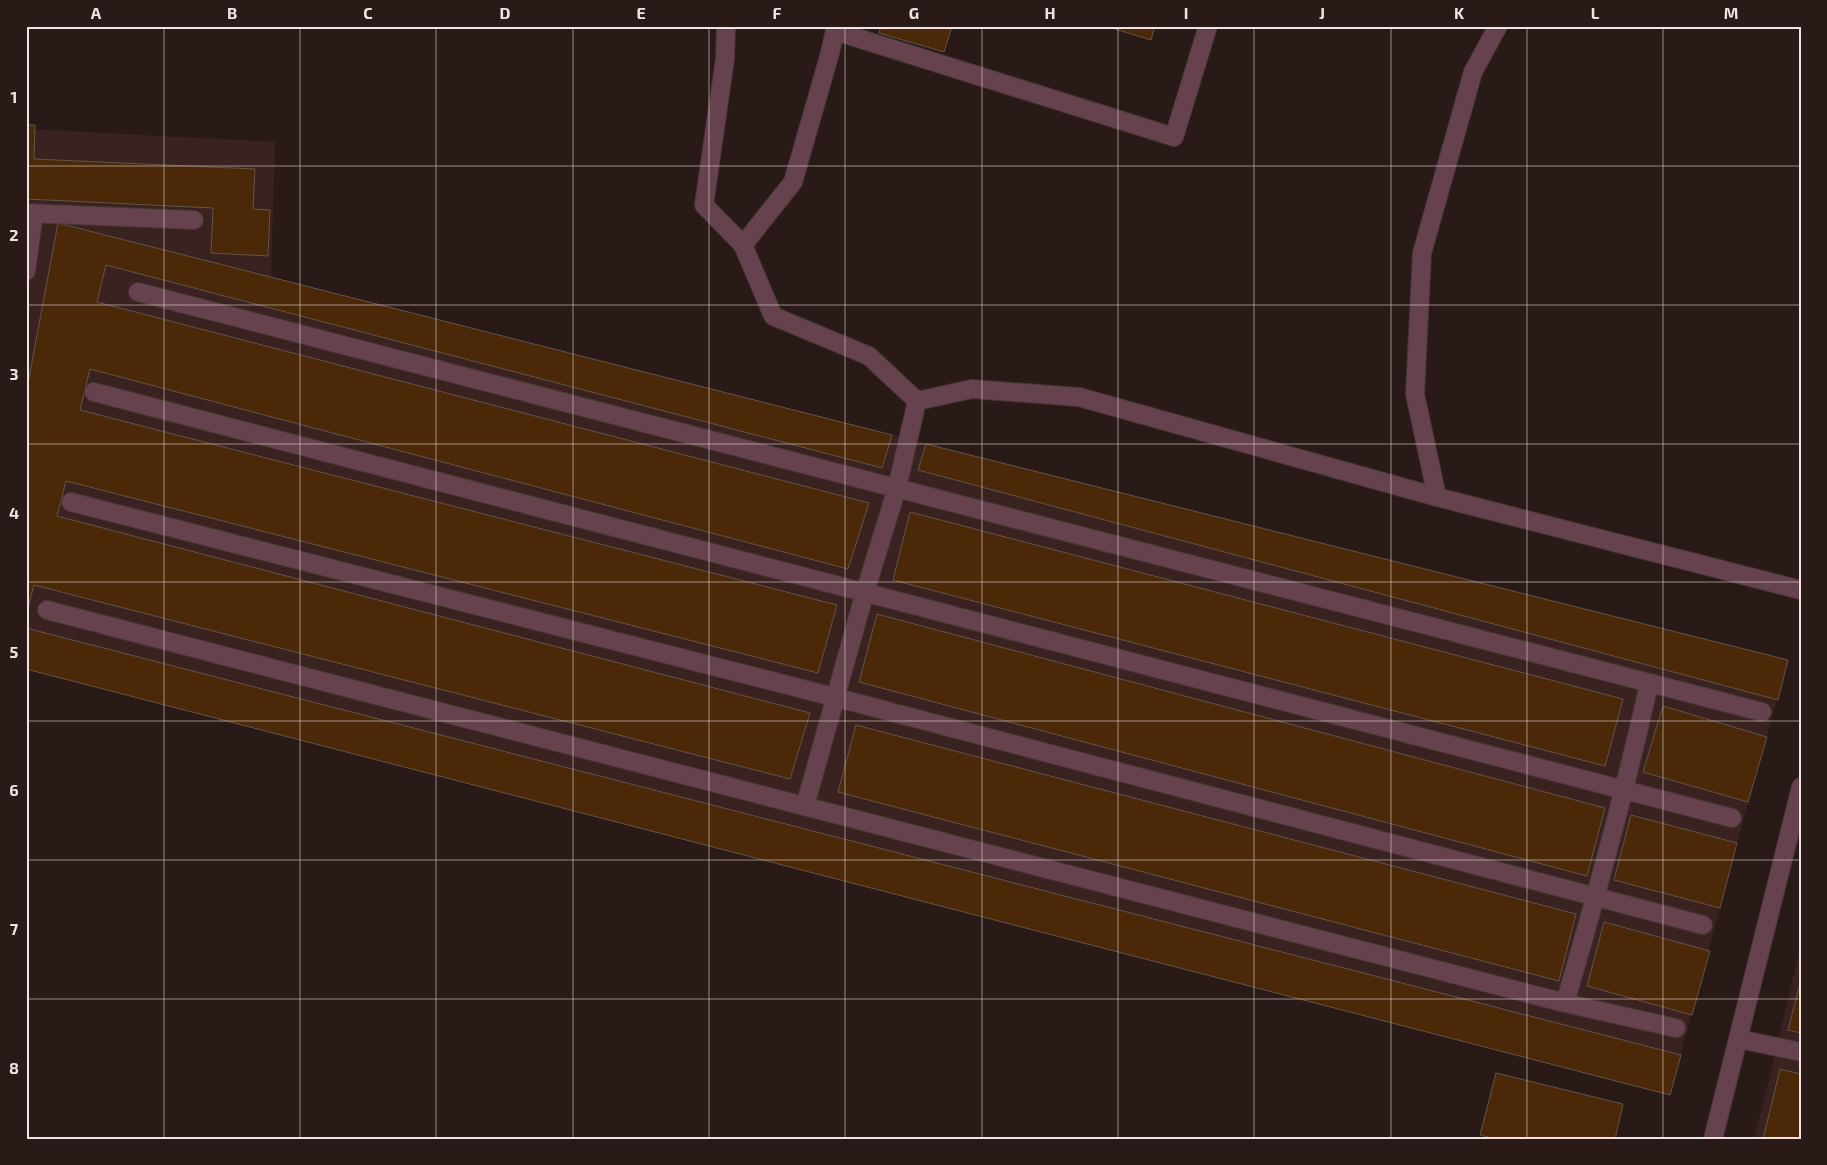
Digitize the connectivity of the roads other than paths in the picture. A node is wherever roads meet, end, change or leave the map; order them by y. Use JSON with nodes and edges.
{"nodes":[{"id":1,"x":726,"y":26,"type":"edge"},
{"id":2,"x":1208,"y":26,"type":"edge"},
{"id":3,"x":1498,"y":26,"type":"edge"},
{"id":4,"x":835,"y":28,"type":"edge"},
{"id":5,"x":30,"y":213,"type":"edge"},
{"id":6,"x":194,"y":220,"type":"dead end"},
{"id":7,"x":743,"y":245,"type":"junction"},
{"id":8,"x":26,"y":271,"type":"edge"},
{"id":9,"x":138,"y":292,"type":"dead end"},
{"id":10,"x":94,"y":392,"type":"dead end"},
{"id":11,"x":917,"y":401,"type":"junction"},
{"id":12,"x":897,"y":488,"type":"junction"},
{"id":13,"x":1437,"y":497,"type":"junction"},
{"id":14,"x":71,"y":502,"type":"dead end"},
{"id":15,"x":1801,"y":590,"type":"edge"},
{"id":16,"x":865,"y":592,"type":"junction"},
{"id":17,"x":47,"y":610,"type":"dead end"},
{"id":18,"x":1649,"y":684,"type":"junction"},
{"id":19,"x":834,"y":697,"type":"junction"},
{"id":20,"x":1762,"y":712,"type":"dead end"},
{"id":21,"x":1801,"y":787,"type":"edge"},
{"id":22,"x":1625,"y":790,"type":"junction"},
{"id":23,"x":805,"y":806,"type":"junction"},
{"id":24,"x":1732,"y":818,"type":"dead end"},
{"id":25,"x":1596,"y":897,"type":"junction"},
{"id":26,"x":1703,"y":925,"type":"dead end"},
{"id":27,"x":1565,"y":1003,"type":"junction"},
{"id":28,"x":1676,"y":1028,"type":"dead end"},
{"id":29,"x":1739,"y":1039,"type":"junction"},
{"id":30,"x":1801,"y":1052,"type":"edge"},
{"id":31,"x":1713,"y":1139,"type":"edge"}],
"edges":[{"from":1,"to":7,"type":"lane"},
{"from":2,"to":4,"type":"lane"},
{"from":3,"to":13,"type":"lane"},
{"from":4,"to":7,"type":"lane"},
{"from":5,"to":6,"type":"lane"},
{"from":5,"to":8,"type":"lane"},
{"from":7,"to":11,"type":"lane"},
{"from":9,"to":12,"type":"lane"},
{"from":10,"to":16,"type":"lane"},
{"from":11,"to":12,"type":"lane"},
{"from":11,"to":13,"type":"lane"},
{"from":12,"to":16,"type":"lane"},
{"from":12,"to":18,"type":"lane"},
{"from":13,"to":15,"type":"lane"},
{"from":14,"to":19,"type":"lane"},
{"from":16,"to":19,"type":"lane"},
{"from":16,"to":22,"type":"lane"},
{"from":17,"to":23,"type":"lane"},
{"from":18,"to":20,"type":"lane"},
{"from":18,"to":22,"type":"lane"},
{"from":19,"to":23,"type":"lane"},
{"from":19,"to":25,"type":"lane"},
{"from":21,"to":29,"type":"lane"},
{"from":22,"to":24,"type":"lane"},
{"from":22,"to":25,"type":"lane"},
{"from":23,"to":27,"type":"lane"},
{"from":25,"to":26,"type":"lane"},
{"from":25,"to":27,"type":"lane"},
{"from":27,"to":28,"type":"lane"},
{"from":29,"to":30,"type":"lane"},
{"from":29,"to":31,"type":"lane"}]}
